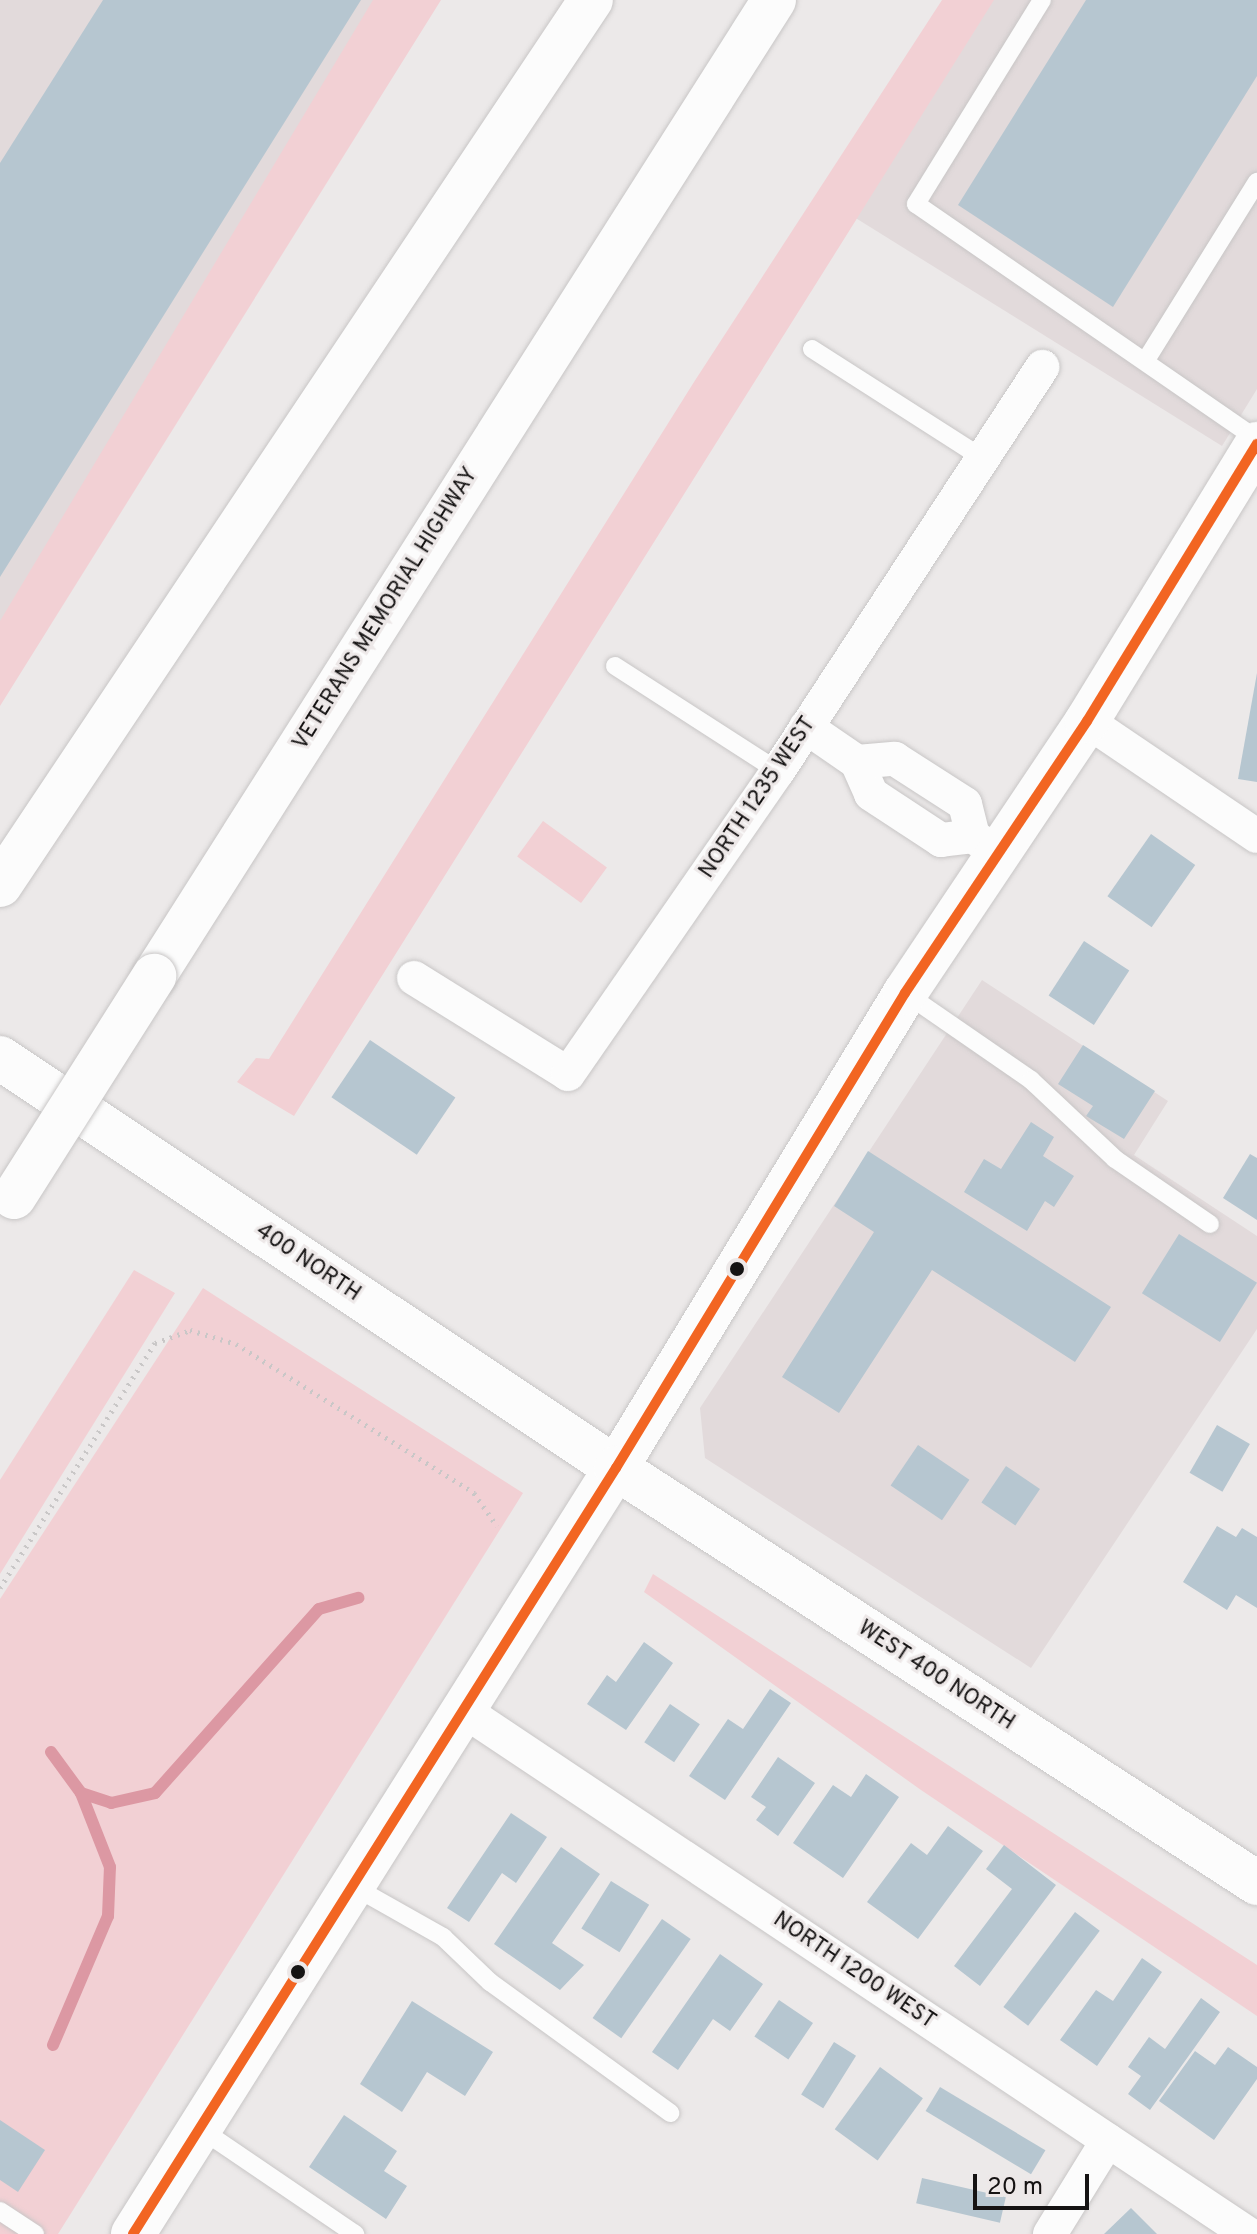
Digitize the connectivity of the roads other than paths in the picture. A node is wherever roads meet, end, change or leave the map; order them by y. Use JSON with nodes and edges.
{"nodes":[{"id":1,"x":591,"y":0,"type":"edge"},
{"id":2,"x":774,"y":0,"type":"edge"},
{"id":3,"x":1042,"y":0,"type":"edge"},
{"id":4,"x":1257,"y":182,"type":"edge"},
{"id":5,"x":812,"y":349,"type":"dead end"},
{"id":6,"x":1146,"y":360,"type":"junction"},
{"id":7,"x":1042,"y":367,"type":"dead end"},
{"id":8,"x":1257,"y":441,"type":"edge"},
{"id":9,"x":981,"y":457,"type":"junction"},
{"id":10,"x":615,"y":666,"type":"dead end"},
{"id":11,"x":1087,"y":721,"type":"junction"},
{"id":12,"x":806,"y":727,"type":"junction"},
{"id":13,"x":778,"y":771,"type":"junction"},
{"id":14,"x":1257,"y":836,"type":"edge"},
{"id":15,"x":985,"y":844,"type":"junction"},
{"id":16,"x":4,"y":879,"type":"edge"},
{"id":17,"x":414,"y":978,"type":"dead end"},
{"id":18,"x":905,"y":993,"type":"junction"},
{"id":19,"x":0,"y":1058,"type":"edge"},
{"id":20,"x":7,"y":1208,"type":"edge"},
{"id":21,"x":1210,"y":1224,"type":"dead end"},
{"id":22,"x":616,"y":1468,"type":"junction"},
{"id":23,"x":460,"y":1708,"type":"junction"},
{"id":24,"x":1257,"y":1883,"type":"edge"},
{"id":25,"x":350,"y":1885,"type":"junction"},
{"id":26,"x":670,"y":2113,"type":"dead end"},
{"id":27,"x":199,"y":2128,"type":"junction"},
{"id":28,"x":1108,"y":2140,"type":"junction"},
{"id":29,"x":0,"y":2211,"type":"edge"},
{"id":30,"x":35,"y":2234,"type":"edge"},
{"id":31,"x":133,"y":2234,"type":"edge"},
{"id":32,"x":355,"y":2234,"type":"edge"},
{"id":33,"x":1050,"y":2234,"type":"edge"},
{"id":34,"x":1248,"y":2234,"type":"edge"}],
"edges":[{"from":1,"to":16,"type":"main road"},
{"from":2,"to":20,"type":"main road","name":"VETERANS MEMORIAL HIGHWAY","bridge":true},
{"from":3,"to":6,"type":"lane"},
{"from":4,"to":6,"type":"lane"},
{"from":5,"to":9,"type":"lane"},
{"from":6,"to":8,"type":"lane"},
{"from":7,"to":9,"type":"street","name":"NORTH 1235 WEST"},
{"from":8,"to":11,"type":"main road"},
{"from":9,"to":12,"type":"street","name":"NORTH 1235 WEST"},
{"from":10,"to":13,"type":"lane"},
{"from":11,"to":14,"type":"street"},
{"from":11,"to":15,"type":"main road"},
{"from":12,"to":13,"type":"street","name":"NORTH 1235 WEST"},
{"from":12,"to":15,"type":"street"},
{"from":13,"to":17,"type":"street","name":"NORTH 1235 WEST"},
{"from":15,"to":18,"type":"main road"},
{"from":18,"to":21,"type":"lane"},
{"from":18,"to":22,"type":"main road"},
{"from":19,"to":22,"type":"main road","name":"400 NORTH"},
{"from":22,"to":23,"type":"main road"},
{"from":22,"to":24,"type":"main road","name":"WEST 400 NORTH"},
{"from":23,"to":25,"type":"main road"},
{"from":23,"to":28,"type":"street","name":"NORTH 1200 WEST"},
{"from":25,"to":26,"type":"lane"},
{"from":25,"to":27,"type":"main road"},
{"from":27,"to":31,"type":"main road"},
{"from":27,"to":32,"type":"lane"},
{"from":28,"to":33,"type":"street"},
{"from":28,"to":34,"type":"street","name":"NORTH 1200 WEST"},
{"from":29,"to":30,"type":"lane"}]}
